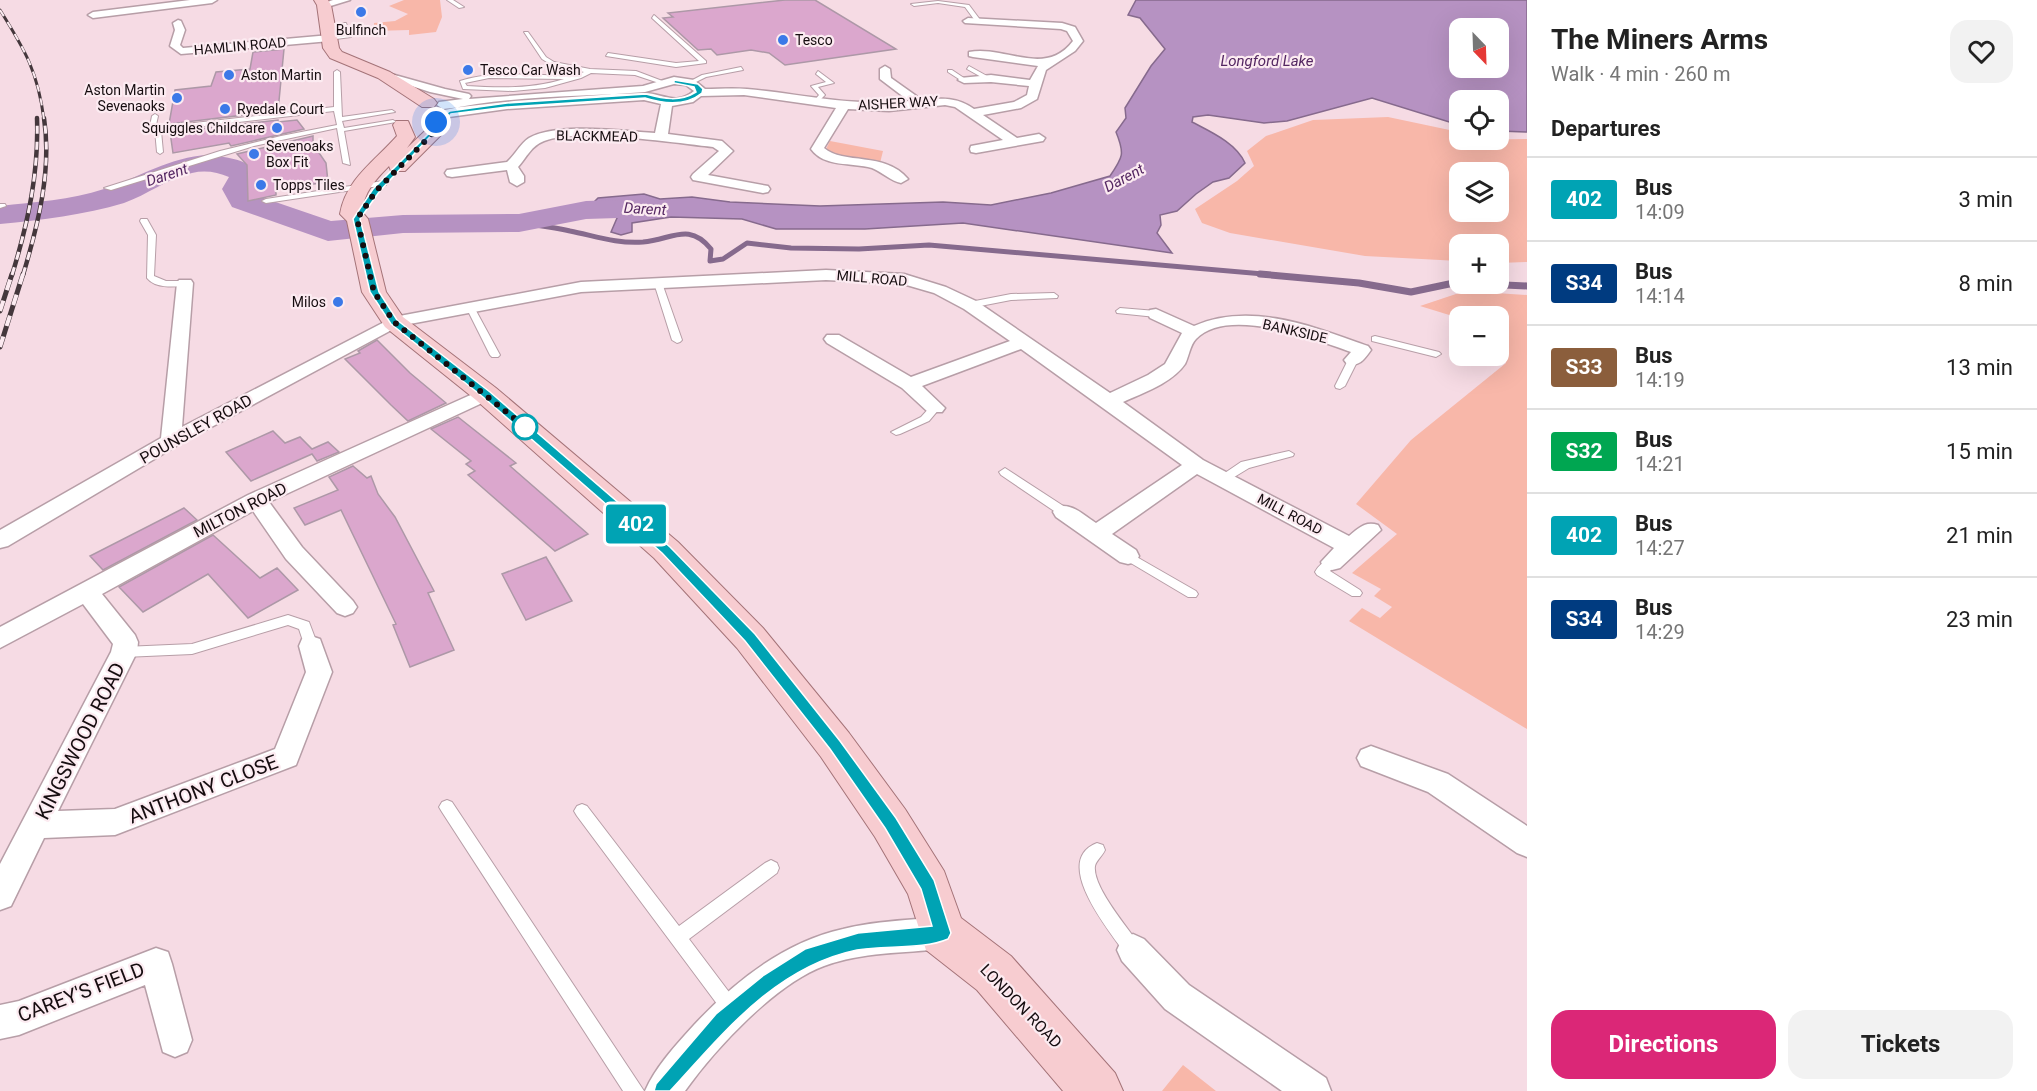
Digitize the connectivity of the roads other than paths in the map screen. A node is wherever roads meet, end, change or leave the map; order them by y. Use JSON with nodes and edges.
{"nodes":[{"id":1,"x":212,"y":0,"type":"edge"},
{"id":2,"x":345,"y":0,"type":"edge"},
{"id":3,"x":449,"y":0,"type":"edge"},
{"id":4,"x":322,"y":3,"type":"edge"},
{"id":5,"x":914,"y":4,"type":"dead end"},
{"id":6,"x":461,"y":7,"type":"dead end"},
{"id":7,"x":93,"y":15,"type":"dead end"},
{"id":8,"x":654,"y":17,"type":"dead end"},
{"id":9,"x":979,"y":20,"type":"joint"},
{"id":10,"x":178,"y":23,"type":"dead end"},
{"id":11,"x":526,"y":33,"type":"dead end"},
{"id":12,"x":329,"y":34,"type":"junction"},
{"id":13,"x":973,"y":54,"type":"dead end"},
{"id":14,"x":608,"y":55,"type":"dead end"},
{"id":15,"x":1045,"y":64,"type":"junction"},
{"id":16,"x":969,"y":68,"type":"dead end"},
{"id":17,"x":741,"y":69,"type":"dead end"},
{"id":18,"x":590,"y":71,"type":"junction"},
{"id":19,"x":950,"y":71,"type":"dead end"},
{"id":20,"x":337,"y":72,"type":"dead end"},
{"id":21,"x":818,"y":73,"type":"dead end"},
{"id":22,"x":384,"y":75,"type":"junction"},
{"id":23,"x":882,"y":76,"type":"dead end"},
{"id":24,"x":579,"y":77,"type":"junction"},
{"id":25,"x":984,"y":77,"type":"junction"},
{"id":26,"x":964,"y":80,"type":"joint"},
{"id":27,"x":662,"y":82,"type":"junction"},
{"id":28,"x":690,"y":83,"type":"junction"},
{"id":29,"x":1035,"y":84,"type":"junction"},
{"id":30,"x":646,"y":92,"type":"junction"},
{"id":31,"x":699,"y":93,"type":"junction"},
{"id":32,"x":514,"y":97,"type":"junction"},
{"id":33,"x":817,"y":101,"type":"junction"},
{"id":34,"x":667,"y":102,"type":"junction"},
{"id":35,"x":919,"y":103,"type":"junction"},
{"id":36,"x":844,"y":105,"type":"junction"},
{"id":37,"x":337,"y":109,"type":"junction"},
{"id":38,"x":440,"y":110,"type":"junction"},
{"id":39,"x":399,"y":111,"type":"junction"},
{"id":40,"x":973,"y":113,"type":"junction"},
{"id":41,"x":155,"y":116,"type":"dead end"},
{"id":42,"x":340,"y":125,"type":"junction"},
{"id":43,"x":158,"y":129,"type":"junction"},
{"id":44,"x":661,"y":137,"type":"junction"},
{"id":45,"x":1039,"y":138,"type":"dead end"},
{"id":46,"x":1014,"y":141,"type":"junction"},
{"id":47,"x":976,"y":149,"type":"dead end"},
{"id":48,"x":160,"y":152,"type":"dead end"},
{"id":49,"x":347,"y":163,"type":"dead end"},
{"id":50,"x":511,"y":166,"type":"junction"},
{"id":51,"x":452,"y":173,"type":"dead end"},
{"id":52,"x":901,"y":179,"type":"dead end"},
{"id":53,"x":518,"y":182,"type":"dead end"},
{"id":54,"x":383,"y":183,"type":"junction"},
{"id":55,"x":360,"y":186,"type":"junction"},
{"id":56,"x":108,"y":188,"type":"dead end"},
{"id":57,"x":763,"y":189,"type":"dead end"},
{"id":58,"x":266,"y":201,"type":"dead end"},
{"id":59,"x":144,"y":221,"type":"dead end"},
{"id":60,"x":358,"y":227,"type":"junction"},
{"id":61,"x":185,"y":283,"type":"joint"},
{"id":62,"x":658,"y":283,"type":"junction"},
{"id":63,"x":1054,"y":296,"type":"dead end"},
{"id":64,"x":970,"y":305,"type":"junction"},
{"id":65,"x":470,"y":307,"type":"junction"},
{"id":66,"x":1120,"y":311,"type":"dead end"},
{"id":67,"x":1156,"y":314,"type":"joint"},
{"id":68,"x":394,"y":322,"type":"junction"},
{"id":69,"x":1194,"y":332,"type":"junction"},
{"id":70,"x":677,"y":339,"type":"dead end"},
{"id":71,"x":833,"y":339,"type":"dead end"},
{"id":72,"x":1023,"y":342,"type":"junction"},
{"id":73,"x":1363,"y":350,"type":"junction"},
{"id":74,"x":1436,"y":354,"type":"dead end"},
{"id":75,"x":495,"y":355,"type":"dead end"},
{"id":76,"x":909,"y":384,"type":"junction"},
{"id":77,"x":1340,"y":386,"type":"dead end"},
{"id":78,"x":486,"y":394,"type":"junction"},
{"id":79,"x":1109,"y":401,"type":"junction"},
{"id":80,"x":935,"y":408,"type":"joint"},
{"id":81,"x":896,"y":432,"type":"dead end"},
{"id":82,"x":171,"y":441,"type":"junction"},
{"id":83,"x":1289,"y":454,"type":"dead end"},
{"id":84,"x":1196,"y":465,"type":"junction"},
{"id":85,"x":1005,"y":472,"type":"dead end"},
{"id":86,"x":1222,"y":479,"type":"junction"},
{"id":87,"x":256,"y":500,"type":"junction"},
{"id":88,"x":1064,"y":512,"type":"joint"},
{"id":89,"x":1370,"y":530,"type":"dead end"},
{"id":90,"x":1097,"y":533,"type":"junction"},
{"id":91,"x":0,"y":540,"type":"edge"},
{"id":92,"x":1350,"y":546,"type":"junction"},
{"id":93,"x":1128,"y":556,"type":"joint"},
{"id":94,"x":1332,"y":562,"type":"joint"},
{"id":95,"x":87,"y":592,"type":"junction"},
{"id":96,"x":1356,"y":593,"type":"dead end"},
{"id":97,"x":1192,"y":594,"type":"dead end"},
{"id":98,"x":345,"y":607,"type":"dead end"},
{"id":99,"x":0,"y":638,"type":"edge"},
{"id":100,"x":311,"y":646,"type":"joint"},
{"id":101,"x":124,"y":652,"type":"junction"},
{"id":102,"x":1371,"y":758,"type":"dead end"},
{"id":103,"x":447,"y":807,"type":"dead end"},
{"id":104,"x":582,"y":811,"type":"dead end"},
{"id":105,"x":37,"y":825,"type":"junction"},
{"id":106,"x":1527,"y":843,"type":"edge"},
{"id":107,"x":1097,"y":850,"type":"dead end"},
{"id":108,"x":771,"y":868,"type":"dead end"},
{"id":109,"x":0,"y":895,"type":"edge"},
{"id":110,"x":943,"y":933,"type":"junction"},
{"id":111,"x":678,"y":937,"type":"junction"},
{"id":112,"x":1133,"y":950,"type":"joint"},
{"id":113,"x":733,"y":1011,"type":"junction"},
{"id":114,"x":0,"y":1022,"type":"edge"},
{"id":115,"x":175,"y":1040,"type":"dead end"},
{"id":116,"x":634,"y":1091,"type":"edge"},
{"id":117,"x":663,"y":1091,"type":"edge"},
{"id":118,"x":1097,"y":1091,"type":"edge"},
{"id":119,"x":1313,"y":1091,"type":"edge"}],
"edges":[{"from":1,"to":7,"type":"street"},
{"from":2,"to":4,"type":"street"},
{"from":3,"to":6,"type":"lane"},
{"from":4,"to":12,"type":"main road"},
{"from":5,"to":9,"type":"lane"},
{"from":8,"to":14,"type":"lane"},
{"from":9,"to":15,"type":"street"},
{"from":10,"to":12,"type":"street","name":"HAMLIN ROAD"},
{"from":11,"to":18,"type":"lane"},
{"from":12,"to":22,"type":"main road"},
{"from":13,"to":15,"type":"street"},
{"from":15,"to":29,"type":"street"},
{"from":16,"to":25,"type":"lane"},
{"from":17,"to":28,"type":"lane"},
{"from":18,"to":24,"type":"lane"},
{"from":18,"to":27,"type":"lane"},
{"from":19,"to":26,"type":"lane"},
{"from":20,"to":37,"type":"lane"},
{"from":21,"to":33,"type":"lane"},
{"from":22,"to":32,"type":"street"},
{"from":22,"to":39,"type":"main road"},
{"from":23,"to":35,"type":"street"},
{"from":24,"to":24,"type":"lane"},
{"from":25,"to":26,"type":"street"},
{"from":25,"to":29,"type":"street"},
{"from":27,"to":28,"type":"street"},
{"from":27,"to":30,"type":"street"},
{"from":28,"to":31,"type":"street"},
{"from":29,"to":40,"type":"street"},
{"from":30,"to":32,"type":"street"},
{"from":30,"to":34,"type":"street"},
{"from":30,"to":38,"type":"street"},
{"from":31,"to":33,"type":"street","name":"AISHER WAY"},
{"from":31,"to":34,"type":"street","name":"AISHER WAY"},
{"from":32,"to":38,"type":"street"},
{"from":33,"to":36,"type":"street","name":"AISHER WAY"},
{"from":34,"to":44,"type":"street","name":"BLACKMEAD"},
{"from":35,"to":36,"type":"street","name":"AISHER WAY"},
{"from":35,"to":40,"type":"street","name":"AISHER WAY"},
{"from":36,"to":52,"type":"street"},
{"from":37,"to":42,"type":"lane"},
{"from":37,"to":43,"type":"lane"},
{"from":38,"to":39,"type":"main road"},
{"from":38,"to":39,"type":"main road"},
{"from":38,"to":54,"type":"main road"},
{"from":39,"to":42,"type":"lane"},
{"from":39,"to":42,"type":"lane"},
{"from":39,"to":55,"type":"main road"},
{"from":40,"to":46,"type":"street","name":"AISHER WAY"},
{"from":41,"to":43,"type":"lane"},
{"from":42,"to":49,"type":"lane"},
{"from":42,"to":56,"type":"lane"},
{"from":43,"to":48,"type":"lane"},
{"from":44,"to":50,"type":"street","name":"BLACKMEAD"},
{"from":44,"to":57,"type":"street","name":"BLACKMEAD"},
{"from":45,"to":46,"type":"street"},
{"from":46,"to":47,"type":"street"},
{"from":50,"to":51,"type":"street"},
{"from":50,"to":53,"type":"street"},
{"from":54,"to":55,"type":"lane"},
{"from":54,"to":60,"type":"main road"},
{"from":55,"to":58,"type":"lane"},
{"from":55,"to":60,"type":"main road"},
{"from":59,"to":61,"type":"lane"},
{"from":60,"to":68,"type":"main road"},
{"from":61,"to":82,"type":"street"},
{"from":62,"to":64,"type":"street","name":"MILL ROAD"},
{"from":62,"to":65,"type":"street","name":"MILL ROAD"},
{"from":62,"to":70,"type":"lane"},
{"from":63,"to":64,"type":"lane"},
{"from":64,"to":72,"type":"street","name":"MILL ROAD"},
{"from":65,"to":68,"type":"street","name":"MILL ROAD"},
{"from":65,"to":75,"type":"lane"},
{"from":66,"to":67,"type":"lane"},
{"from":67,"to":69,"type":"street"},
{"from":68,"to":78,"type":"main road"},
{"from":68,"to":82,"type":"street","name":"POUNSLEY ROAD"},
{"from":69,"to":73,"type":"street","name":"BANKSIDE"},
{"from":69,"to":79,"type":"street"},
{"from":71,"to":76,"type":"street"},
{"from":72,"to":76,"type":"street"},
{"from":72,"to":79,"type":"street","name":"MILL ROAD"},
{"from":73,"to":74,"type":"lane"},
{"from":73,"to":77,"type":"lane"},
{"from":76,"to":80,"type":"street"},
{"from":78,"to":87,"type":"street","name":"MILTON ROAD"},
{"from":78,"to":110,"type":"main road"},
{"from":79,"to":84,"type":"street","name":"MILL ROAD"},
{"from":80,"to":81,"type":"lane"},
{"from":82,"to":91,"type":"street","name":"POUNSLEY ROAD"},
{"from":83,"to":86,"type":"lane"},
{"from":84,"to":86,"type":"street","name":"MILL ROAD"},
{"from":84,"to":90,"type":"street"},
{"from":85,"to":88,"type":"lane"},
{"from":86,"to":92,"type":"street","name":"MILL ROAD"},
{"from":87,"to":95,"type":"street","name":"MILTON ROAD"},
{"from":87,"to":98,"type":"street"},
{"from":88,"to":90,"type":"street"},
{"from":89,"to":92,"type":"street"},
{"from":90,"to":93,"type":"street"},
{"from":92,"to":94,"type":"street"},
{"from":93,"to":97,"type":"lane"},
{"from":94,"to":96,"type":"lane"},
{"from":95,"to":99,"type":"street","name":"MILTON ROAD"},
{"from":95,"to":101,"type":"street","name":"KINGSWOOD ROAD"},
{"from":100,"to":101,"type":"lane"},
{"from":100,"to":105,"type":"street","name":"ANTHONY CLOSE"},
{"from":101,"to":105,"type":"street","name":"KINGSWOOD ROAD"},
{"from":102,"to":106,"type":"street"},
{"from":103,"to":116,"type":"lane"},
{"from":104,"to":111,"type":"lane"},
{"from":105,"to":109,"type":"street","name":"KINGSWOOD ROAD"},
{"from":107,"to":112,"type":"lane"},
{"from":108,"to":111,"type":"lane"},
{"from":110,"to":113,"type":"street"},
{"from":110,"to":118,"type":"main road","name":"LONDON ROAD"},
{"from":111,"to":113,"type":"lane"},
{"from":112,"to":119,"type":"street"},
{"from":113,"to":117,"type":"street"},
{"from":114,"to":115,"type":"street","name":"CAREY'S FIELD"}]}
